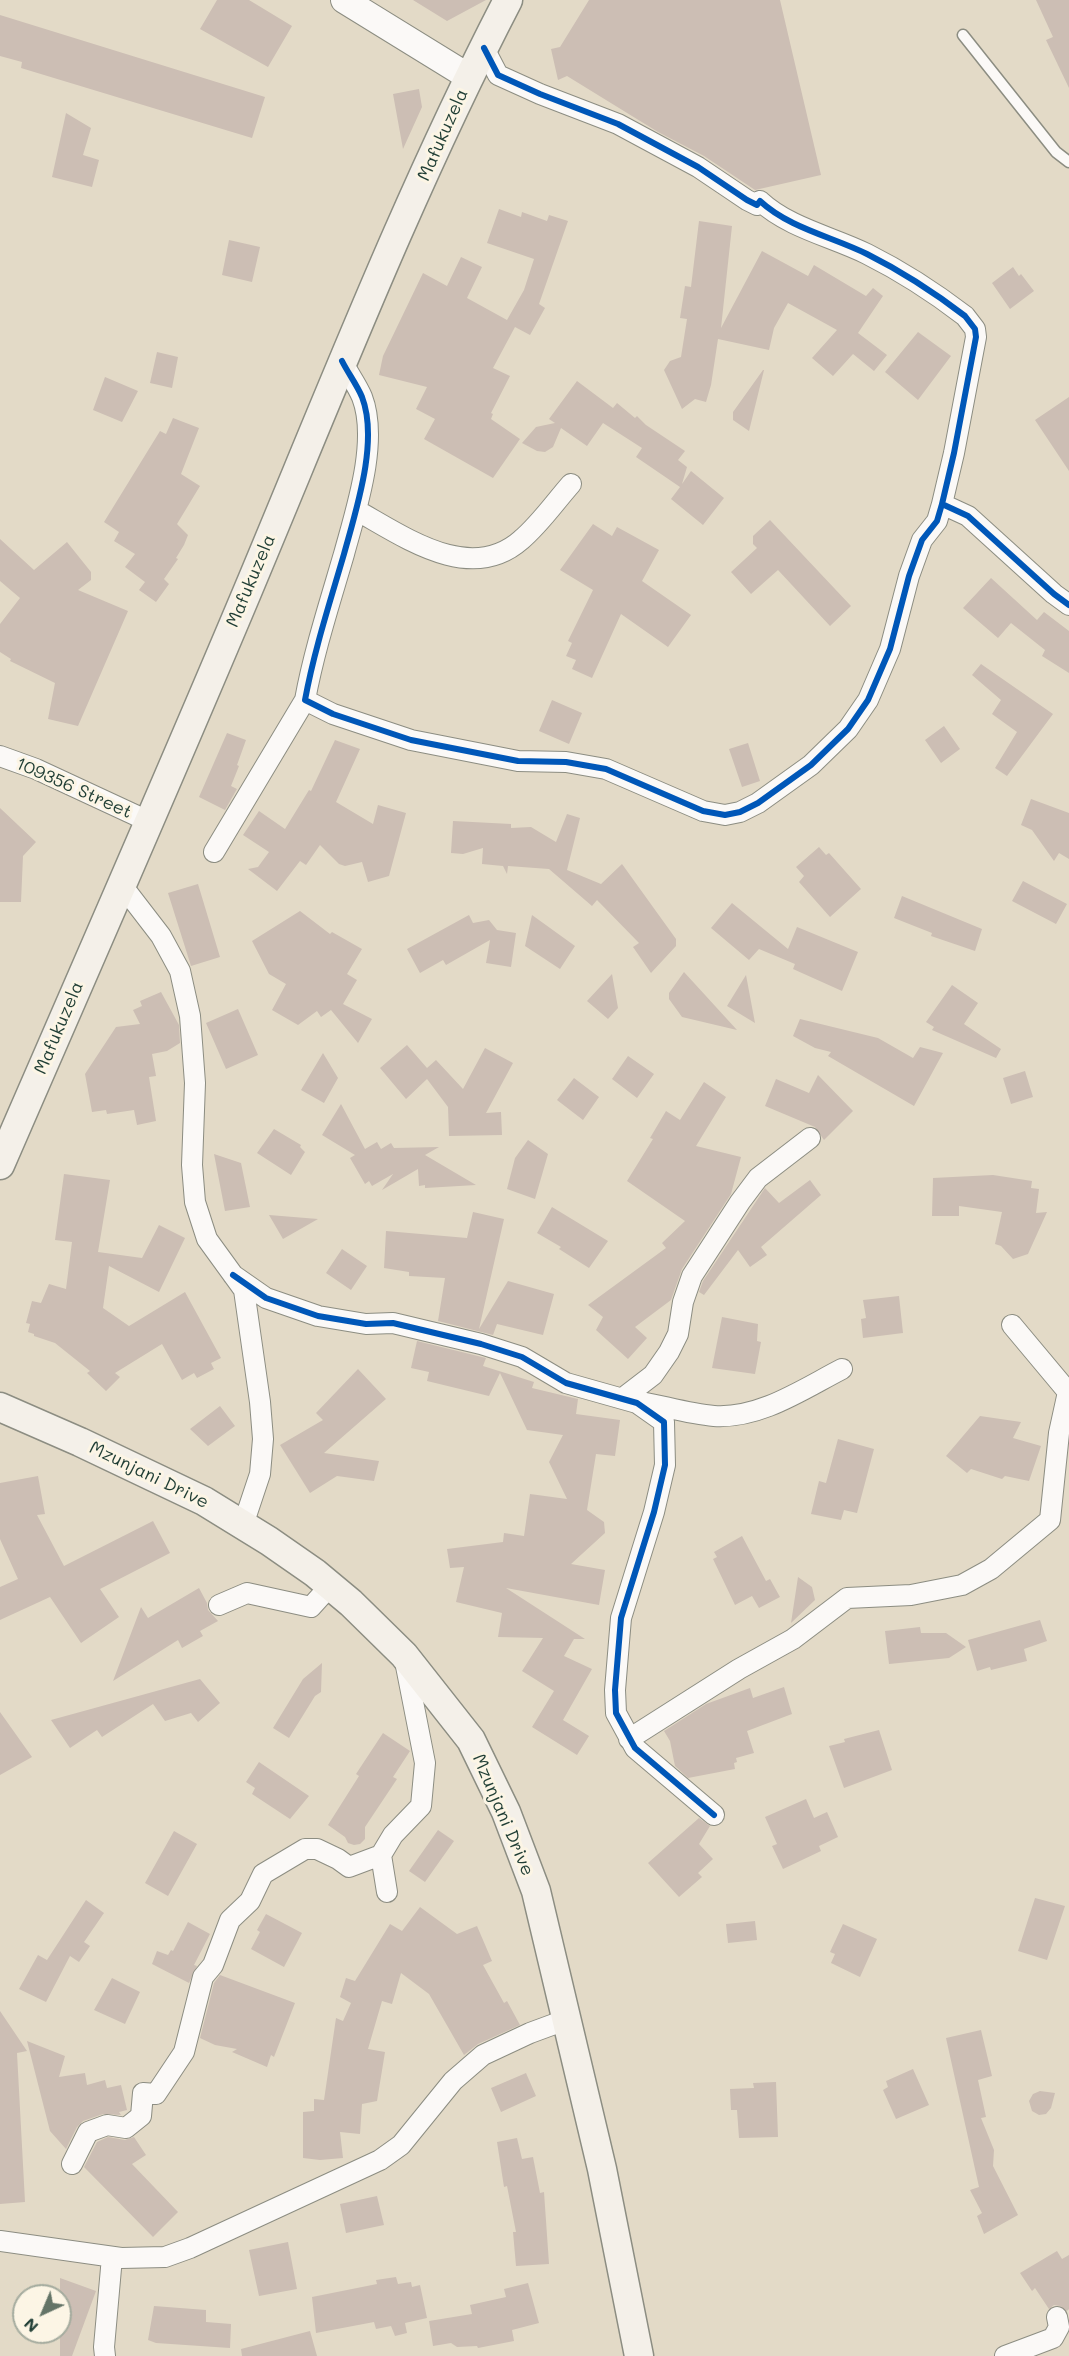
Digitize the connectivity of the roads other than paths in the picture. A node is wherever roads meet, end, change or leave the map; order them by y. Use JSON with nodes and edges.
{"nodes":[{"id":1,"x":344,"y":0,"type":"edge"},
{"id":2,"x":508,"y":0,"type":"edge"},
{"id":3,"x":963,"y":36,"type":"dead end"},
{"id":4,"x":484,"y":48,"type":"junction"},
{"id":5,"x":469,"y":77,"type":"junction"},
{"id":6,"x":1069,"y":162,"type":"edge"},
{"id":7,"x":342,"y":361,"type":"junction"},
{"id":8,"x":571,"y":484,"type":"dead end"},
{"id":9,"x":942,"y":504,"type":"junction"},
{"id":10,"x":356,"y":510,"type":"junction"},
{"id":11,"x":1069,"y":605,"type":"edge"},
{"id":12,"x":305,"y":700,"type":"junction"},
{"id":13,"x":0,"y":756,"type":"edge"},
{"id":14,"x":148,"y":820,"type":"junction"},
{"id":15,"x":214,"y":852,"type":"dead end"},
{"id":16,"x":121,"y":884,"type":"junction"},
{"id":17,"x":810,"y":1138,"type":"dead end"},
{"id":18,"x":0,"y":1165,"type":"edge"},
{"id":19,"x":233,"y":1275,"type":"junction"},
{"id":20,"x":1012,"y":1324,"type":"dead end"},
{"id":21,"x":843,"y":1369,"type":"dead end"},
{"id":22,"x":623,"y":1398,"type":"junction"},
{"id":23,"x":0,"y":1407,"type":"edge"},
{"id":24,"x":1064,"y":1433,"type":"edge"},
{"id":25,"x":243,"y":1525,"type":"junction"},
{"id":26,"x":330,"y":1586,"type":"junction"},
{"id":27,"x":219,"y":1605,"type":"dead end"},
{"id":28,"x":404,"y":1655,"type":"junction"},
{"id":29,"x":628,"y":1739,"type":"junction"},
{"id":30,"x":714,"y":1815,"type":"dead end"},
{"id":31,"x":381,"y":1855,"type":"junction"},
{"id":32,"x":387,"y":1892,"type":"dead end"},
{"id":33,"x":568,"y":2019,"type":"junction"},
{"id":34,"x":72,"y":2164,"type":"dead end"},
{"id":35,"x":0,"y":2241,"type":"edge"},
{"id":36,"x":112,"y":2257,"type":"junction"},
{"id":37,"x":1057,"y":2317,"type":"dead end"},
{"id":38,"x":105,"y":2356,"type":"edge"},
{"id":39,"x":639,"y":2356,"type":"edge"},
{"id":40,"x":1005,"y":2356,"type":"edge"}],
"edges":[{"from":1,"to":5,"type":"street"},
{"from":2,"to":4,"type":"main road","name":"Mafukuzela"},
{"from":3,"to":6,"type":"lane"},
{"from":4,"to":5,"type":"main road","name":"Mafukuzela"},
{"from":4,"to":9,"type":"street"},
{"from":5,"to":7,"type":"main road","name":"Mafukuzela"},
{"from":7,"to":10,"type":"street"},
{"from":7,"to":14,"type":"main road","name":"Mafukuzela"},
{"from":8,"to":10,"type":"street"},
{"from":9,"to":11,"type":"street"},
{"from":9,"to":12,"type":"street"},
{"from":10,"to":12,"type":"street"},
{"from":12,"to":15,"type":"street"},
{"from":13,"to":14,"type":"street","name":"109356 Street"},
{"from":14,"to":16,"type":"main road","name":"Mafukuzela"},
{"from":16,"to":18,"type":"main road","name":"Mafukuzela"},
{"from":16,"to":19,"type":"street"},
{"from":17,"to":22,"type":"street"},
{"from":19,"to":22,"type":"street"},
{"from":19,"to":25,"type":"street"},
{"from":20,"to":24,"type":"street"},
{"from":21,"to":22,"type":"street"},
{"from":22,"to":29,"type":"street"},
{"from":23,"to":25,"type":"main road","name":"Mzunjani Drive"},
{"from":24,"to":29,"type":"street"},
{"from":25,"to":26,"type":"main road","name":"Mzunjani Drive"},
{"from":26,"to":27,"type":"street"},
{"from":26,"to":28,"type":"main road","name":"Mzunjani Drive"},
{"from":28,"to":31,"type":"street"},
{"from":28,"to":33,"type":"main road","name":"Mzunjani Drive"},
{"from":29,"to":30,"type":"street"},
{"from":31,"to":32,"type":"street"},
{"from":31,"to":34,"type":"street"},
{"from":33,"to":36,"type":"street"},
{"from":33,"to":39,"type":"main road","name":"Mzunjani Drive"},
{"from":35,"to":36,"type":"street"},
{"from":36,"to":38,"type":"street"},
{"from":37,"to":40,"type":"street"}]}
